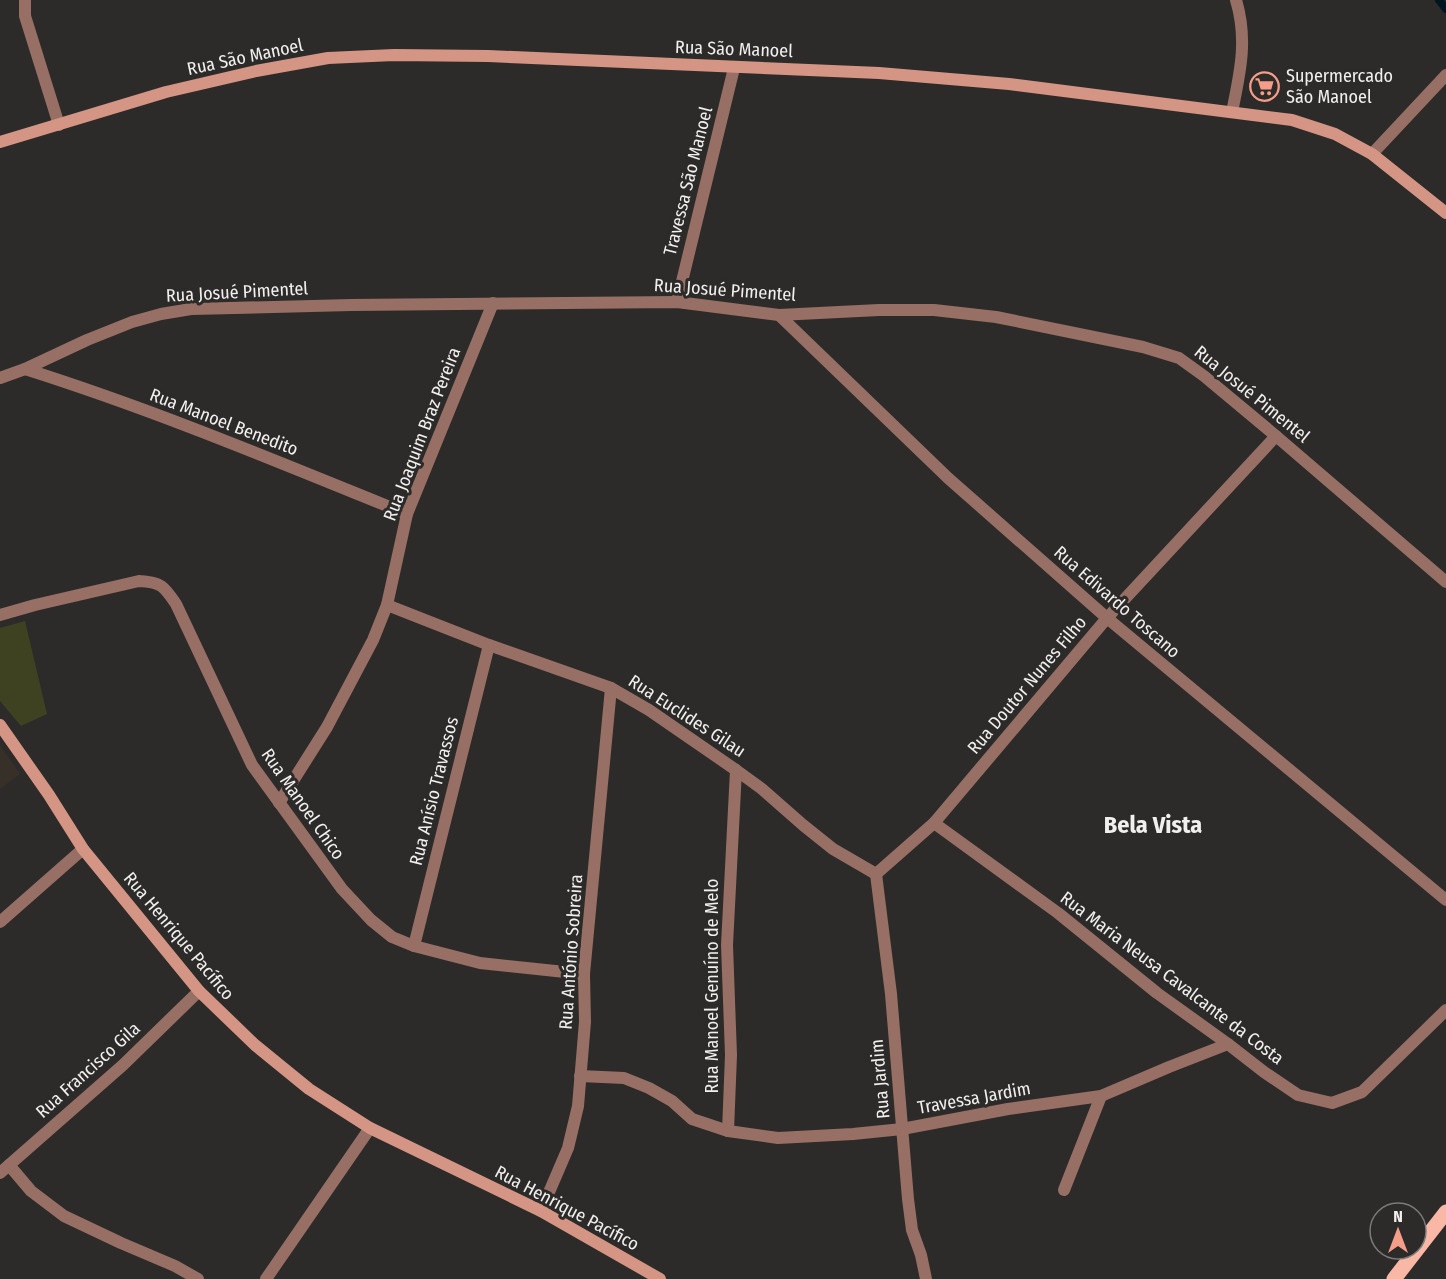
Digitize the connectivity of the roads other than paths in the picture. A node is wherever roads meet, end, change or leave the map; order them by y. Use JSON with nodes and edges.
{"nodes":[{"id":1,"x":25,"y":0,"type":"edge"},
{"id":2,"x":1236,"y":0,"type":"edge"},
{"id":3,"x":734,"y":68,"type":"junction"},
{"id":4,"x":1446,"y":75,"type":"edge"},
{"id":5,"x":1232,"y":112,"type":"junction"},
{"id":6,"x":59,"y":125,"type":"junction"},
{"id":7,"x":0,"y":142,"type":"edge"},
{"id":8,"x":1372,"y":154,"type":"junction"},
{"id":9,"x":1446,"y":213,"type":"edge"},
{"id":10,"x":677,"y":302,"type":"junction"},
{"id":11,"x":493,"y":303,"type":"junction"},
{"id":12,"x":779,"y":315,"type":"junction"},
{"id":13,"x":25,"y":369,"type":"junction"},
{"id":14,"x":0,"y":378,"type":"edge"},
{"id":15,"x":1276,"y":436,"type":"junction"},
{"id":16,"x":407,"y":514,"type":"junction"},
{"id":17,"x":1446,"y":582,"type":"edge"},
{"id":18,"x":387,"y":605,"type":"junction"},
{"id":19,"x":0,"y":615,"type":"edge"},
{"id":20,"x":1107,"y":618,"type":"junction"},
{"id":21,"x":489,"y":645,"type":"junction"},
{"id":22,"x":611,"y":688,"type":"junction"},
{"id":23,"x":0,"y":725,"type":"edge"},
{"id":24,"x":736,"y":770,"type":"junction"},
{"id":25,"x":279,"y":803,"type":"junction"},
{"id":26,"x":934,"y":823,"type":"junction"},
{"id":27,"x":83,"y":849,"type":"junction"},
{"id":28,"x":876,"y":874,"type":"junction"},
{"id":29,"x":1446,"y":900,"type":"edge"},
{"id":30,"x":0,"y":922,"type":"edge"},
{"id":31,"x":414,"y":946,"type":"junction"},
{"id":32,"x":584,"y":974,"type":"junction"},
{"id":33,"x":198,"y":991,"type":"junction"},
{"id":34,"x":1446,"y":1010,"type":"edge"},
{"id":35,"x":1228,"y":1044,"type":"junction"},
{"id":36,"x":580,"y":1076,"type":"junction"},
{"id":37,"x":1101,"y":1096,"type":"junction"},
{"id":38,"x":370,"y":1128,"type":"junction"},
{"id":39,"x":902,"y":1129,"type":"junction"},
{"id":40,"x":728,"y":1131,"type":"junction"},
{"id":41,"x":4,"y":1169,"type":"edge"},
{"id":42,"x":1064,"y":1190,"type":"dead end"},
{"id":43,"x":541,"y":1211,"type":"junction"},
{"id":44,"x":1446,"y":1212,"type":"edge"},
{"id":45,"x":198,"y":1279,"type":"edge"},
{"id":46,"x":266,"y":1279,"type":"edge"},
{"id":47,"x":660,"y":1279,"type":"edge"},
{"id":48,"x":926,"y":1279,"type":"edge"},
{"id":49,"x":1394,"y":1279,"type":"edge"}],
"edges":[{"from":1,"to":6,"type":"street"},
{"from":2,"to":5,"type":"street"},
{"from":3,"to":5,"type":"main road","name":"Rua São Manoel"},
{"from":3,"to":6,"type":"main road","name":"Rua São Manoel"},
{"from":3,"to":10,"type":"street","name":"Travessa São Manoel"},
{"from":4,"to":8,"type":"street"},
{"from":5,"to":8,"type":"main road","name":"Rua São Manoel"},
{"from":6,"to":7,"type":"main road","name":"Rua São Manoel"},
{"from":8,"to":9,"type":"main road","name":"Rua São Manoel"},
{"from":10,"to":11,"type":"street","name":"Rua Josué Pimentel"},
{"from":10,"to":12,"type":"street","name":"Rua Josué Pimentel"},
{"from":11,"to":13,"type":"street","name":"Rua Josué Pimentel"},
{"from":11,"to":16,"type":"street","name":"Rua Joaquim Braz Pereira"},
{"from":12,"to":15,"type":"street","name":"Rua Josué Pimentel"},
{"from":12,"to":20,"type":"street","name":"Rua Edivardo Toscano"},
{"from":13,"to":14,"type":"street","name":"Rua Josué Pimentel"},
{"from":13,"to":16,"type":"street","name":"Rua Manoel Benedito"},
{"from":15,"to":17,"type":"street","name":"Rua Josué Pimentel"},
{"from":15,"to":20,"type":"street","name":"Rua Doutor Nunes Filho"},
{"from":16,"to":18,"type":"street","name":"Rua Joaquim Braz Pereira"},
{"from":18,"to":21,"type":"street","name":"Rua Euclides Gilau"},
{"from":18,"to":25,"type":"street","name":"Rua Joaquim Braz Pereira"},
{"from":19,"to":25,"type":"street","name":"Rua Manoel Chico"},
{"from":20,"to":26,"type":"street","name":"Rua Doutor Nunes Filho"},
{"from":20,"to":29,"type":"street","name":"Rua Edivardo Toscano"},
{"from":21,"to":22,"type":"street","name":"Rua Euclides Gilau"},
{"from":21,"to":31,"type":"street","name":"Rua Anísio Travassos"},
{"from":22,"to":24,"type":"street","name":"Rua Euclides Gilau"},
{"from":22,"to":32,"type":"street","name":"Rua António Sobreira"},
{"from":23,"to":27,"type":"main road","name":"Rua Henrique Pacífico"},
{"from":24,"to":28,"type":"street","name":"Rua Euclides Gilau"},
{"from":24,"to":40,"type":"street","name":"Rua Manoel Genuíno de Melo"},
{"from":25,"to":31,"type":"street","name":"Rua Manoel Chico"},
{"from":26,"to":28,"type":"street","name":"Rua Doutor Nunes Filho"},
{"from":26,"to":35,"type":"street","name":"Rua Maria Neusa Cavalcante da Costa"},
{"from":27,"to":30,"type":"street"},
{"from":27,"to":33,"type":"main road","name":"Rua Henrique Pacífico"},
{"from":28,"to":39,"type":"street","name":"Rua Jardim"},
{"from":31,"to":32,"type":"street","name":"Rua Manoel Chico"},
{"from":32,"to":36,"type":"street","name":"Rua António Sobreira"},
{"from":33,"to":38,"type":"main road","name":"Rua Henrique Pacífico"},
{"from":33,"to":41,"type":"street","name":"Rua Francisco Gila"},
{"from":34,"to":35,"type":"street","name":"Rua Maria Neusa Cavalcante da Costa"},
{"from":35,"to":37,"type":"street","name":"Travessa Jardim"},
{"from":36,"to":40,"type":"street","name":"Travessa Jardim"},
{"from":36,"to":43,"type":"street","name":"Rua António Sobreira"},
{"from":37,"to":39,"type":"street","name":"Travessa Jardim"},
{"from":37,"to":42,"type":"street"},
{"from":38,"to":43,"type":"main road","name":"Rua Henrique Pacífico"},
{"from":38,"to":46,"type":"street"},
{"from":39,"to":40,"type":"street","name":"Travessa Jardim"},
{"from":39,"to":48,"type":"street","name":"Rua Jardim"},
{"from":41,"to":45,"type":"street"},
{"from":43,"to":47,"type":"main road","name":"Rua Henrique Pacífico"},
{"from":44,"to":49,"type":"main road"}]}
